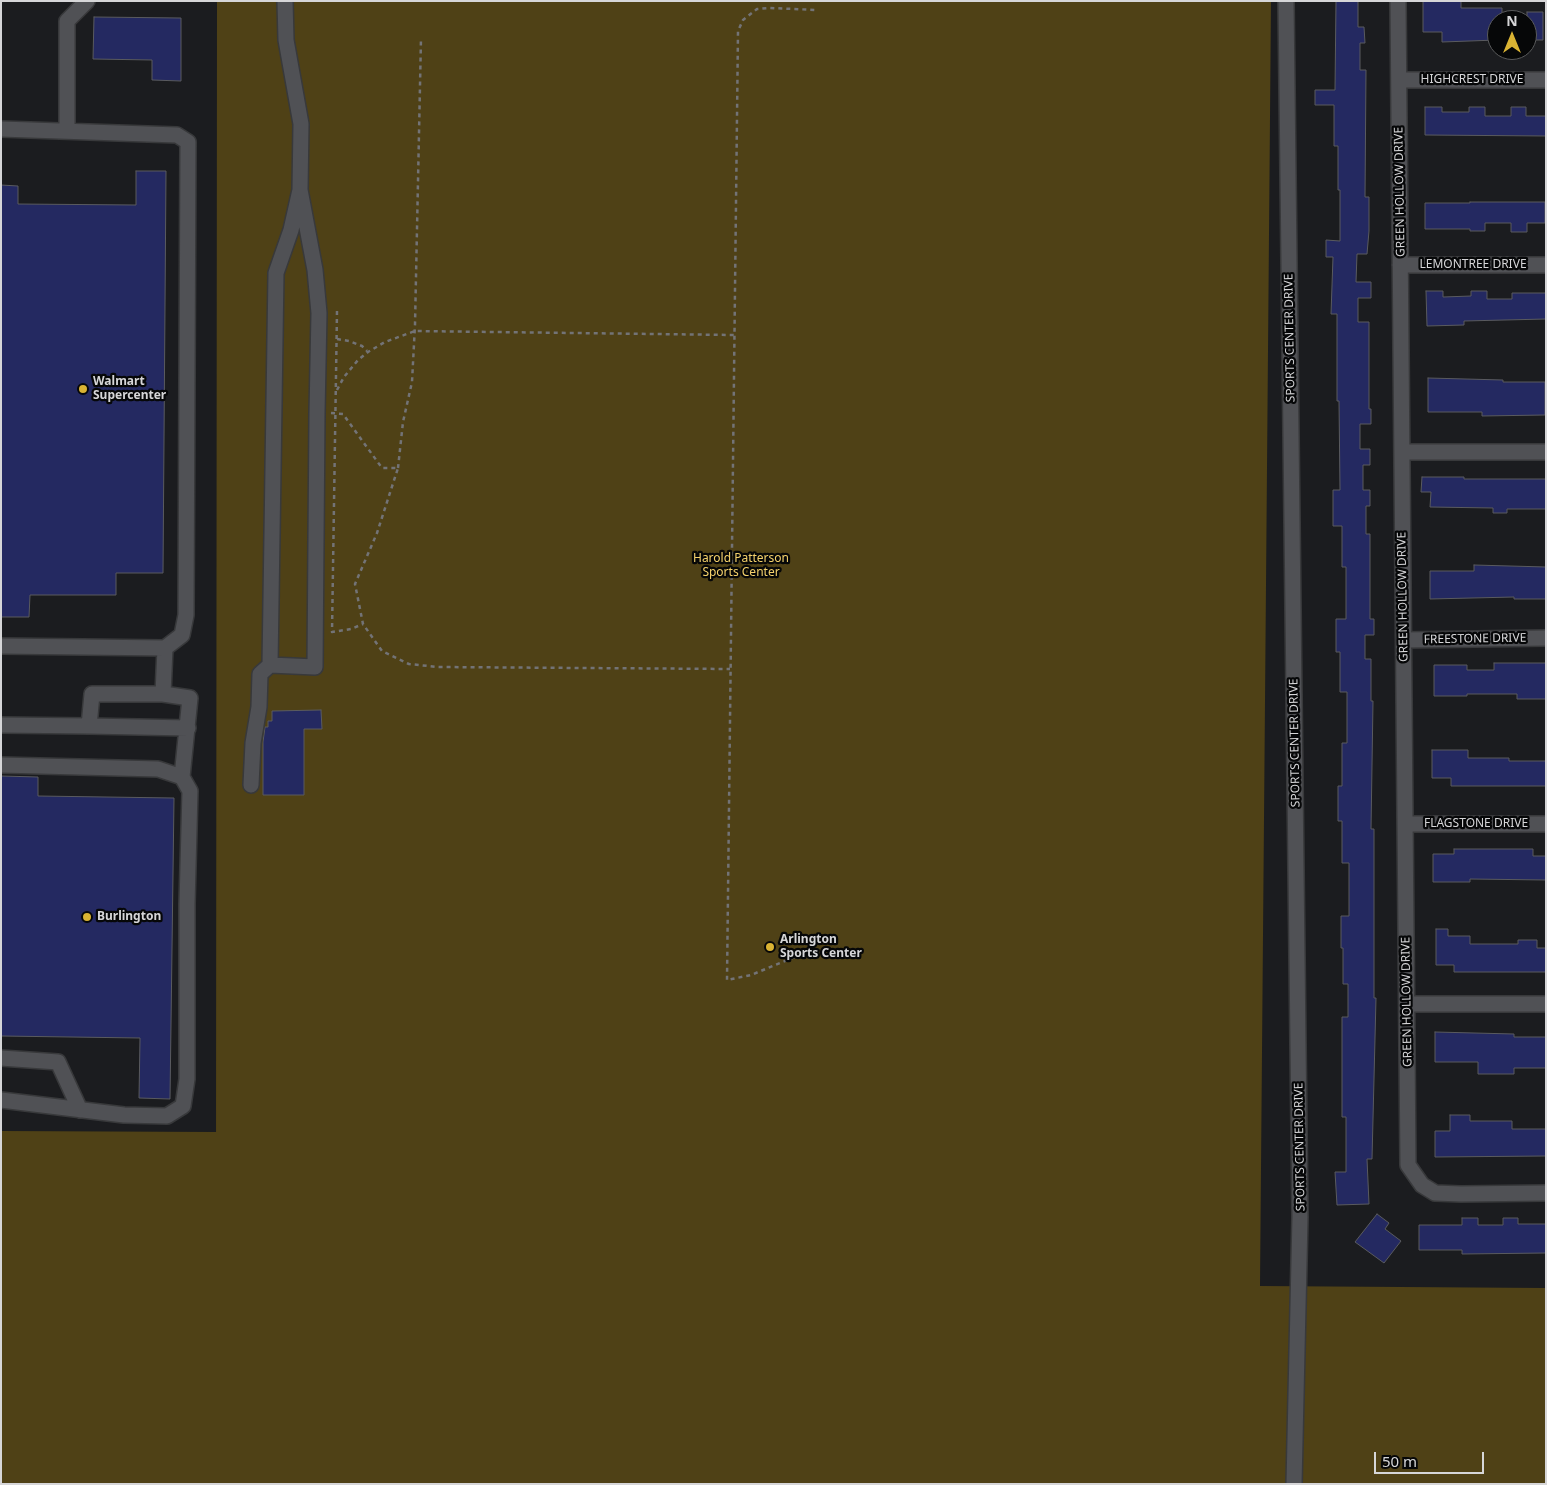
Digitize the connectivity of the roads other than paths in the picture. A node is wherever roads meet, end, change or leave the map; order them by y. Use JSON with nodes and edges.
{"nodes":[{"id":1,"x":87,"y":1,"type":"edge"},
{"id":2,"x":285,"y":1,"type":"edge"},
{"id":3,"x":1286,"y":1,"type":"edge"},
{"id":4,"x":1398,"y":1,"type":"edge"},
{"id":5,"x":1399,"y":80,"type":"junction"},
{"id":6,"x":1546,"y":80,"type":"edge"},
{"id":7,"x":1,"y":129,"type":"edge"},
{"id":8,"x":67,"y":132,"type":"junction"},
{"id":9,"x":300,"y":190,"type":"junction"},
{"id":10,"x":1400,"y":265,"type":"junction"},
{"id":11,"x":1546,"y":265,"type":"edge"},
{"id":12,"x":1402,"y":452,"type":"junction"},
{"id":13,"x":1546,"y":452,"type":"edge"},
{"id":14,"x":1546,"y":638,"type":"edge"},
{"id":15,"x":1404,"y":640,"type":"junction"},
{"id":16,"x":1,"y":646,"type":"edge"},
{"id":17,"x":165,"y":648,"type":"junction"},
{"id":18,"x":270,"y":665,"type":"junction"},
{"id":19,"x":163,"y":694,"type":"junction"},
{"id":20,"x":1,"y":725,"type":"edge"},
{"id":21,"x":89,"y":726,"type":"junction"},
{"id":22,"x":188,"y":728,"type":"junction"},
{"id":23,"x":1,"y":765,"type":"edge"},
{"id":24,"x":182,"y":777,"type":"junction"},
{"id":25,"x":250,"y":785,"type":"dead end"},
{"id":26,"x":1405,"y":824,"type":"junction"},
{"id":27,"x":1546,"y":824,"type":"edge"},
{"id":28,"x":1407,"y":1004,"type":"junction"},
{"id":29,"x":1546,"y":1004,"type":"edge"},
{"id":30,"x":1,"y":1058,"type":"edge"},
{"id":31,"x":1,"y":1100,"type":"edge"},
{"id":32,"x":80,"y":1110,"type":"junction"},
{"id":33,"x":1546,"y":1193,"type":"edge"},
{"id":34,"x":1294,"y":1484,"type":"edge"}],
"edges":[{"from":1,"to":8,"type":"street"},
{"from":2,"to":9,"type":"street"},
{"from":3,"to":34,"type":"street","name":"SPORTS CENTER DRIVE"},
{"from":4,"to":5,"type":"street","name":"GREEN HOLLOW DRIVE"},
{"from":5,"to":6,"type":"street","name":"HIGHCREST DRIVE"},
{"from":5,"to":10,"type":"street","name":"GREEN HOLLOW DRIVE"},
{"from":7,"to":8,"type":"street"},
{"from":8,"to":17,"type":"street"},
{"from":9,"to":18,"type":"street"},
{"from":9,"to":18,"type":"street"},
{"from":10,"to":11,"type":"street","name":"LEMONTREE DRIVE"},
{"from":10,"to":12,"type":"street","name":"GREEN HOLLOW DRIVE"},
{"from":12,"to":13,"type":"street"},
{"from":12,"to":15,"type":"street","name":"GREEN HOLLOW DRIVE"},
{"from":14,"to":15,"type":"street","name":"FREESTONE DRIVE"},
{"from":15,"to":26,"type":"street","name":"GREEN HOLLOW DRIVE"},
{"from":16,"to":17,"type":"street"},
{"from":17,"to":19,"type":"street"},
{"from":18,"to":25,"type":"street"},
{"from":19,"to":21,"type":"street"},
{"from":19,"to":22,"type":"street"},
{"from":20,"to":21,"type":"street"},
{"from":21,"to":22,"type":"street"},
{"from":22,"to":24,"type":"street"},
{"from":23,"to":24,"type":"street"},
{"from":24,"to":32,"type":"street"},
{"from":26,"to":27,"type":"street","name":"FLAGSTONE DRIVE"},
{"from":26,"to":28,"type":"street","name":"GREEN HOLLOW DRIVE"},
{"from":28,"to":29,"type":"street"},
{"from":28,"to":33,"type":"street","name":"GREEN HOLLOW DRIVE"},
{"from":30,"to":32,"type":"street"},
{"from":31,"to":32,"type":"street"}]}
